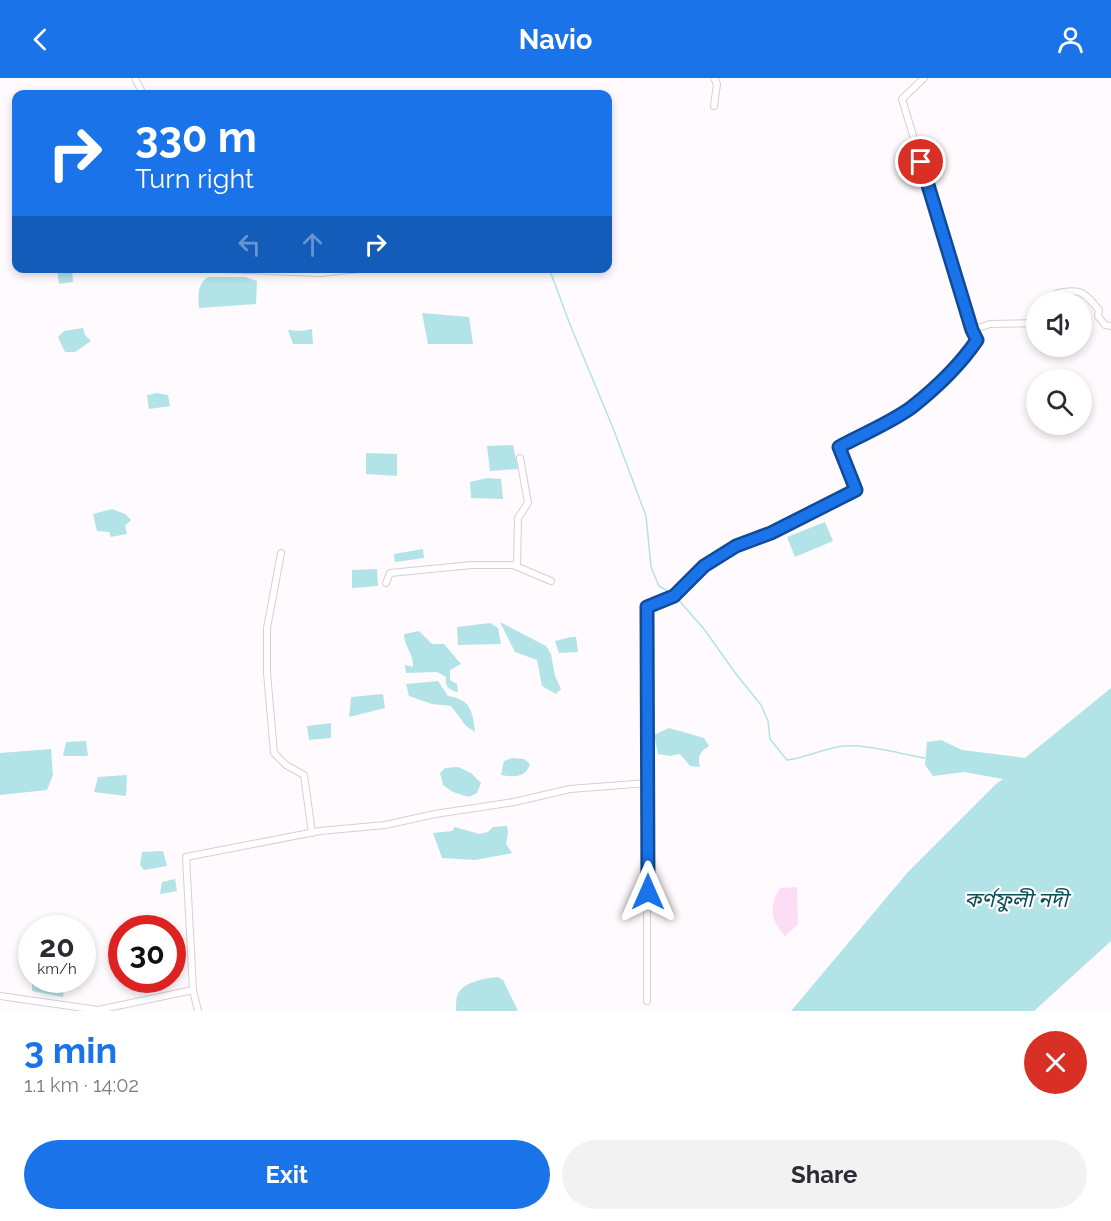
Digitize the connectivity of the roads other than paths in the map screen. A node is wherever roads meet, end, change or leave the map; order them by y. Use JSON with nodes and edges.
{"nodes":[{"id":1,"x":714,"y":78,"type":"edge"},
{"id":2,"x":924,"y":78,"type":"edge"},
{"id":3,"x":714,"y":106,"type":"dead end"},
{"id":4,"x":1092,"y":301,"type":"edge"},
{"id":5,"x":1026,"y":323,"type":"edge"},
{"id":6,"x":1111,"y":326,"type":"edge"},
{"id":7,"x":972,"y":330,"type":"junction"},
{"id":8,"x":520,"y":459,"type":"dead end"},
{"id":9,"x":281,"y":553,"type":"dead end"},
{"id":10,"x":517,"y":566,"type":"junction"},
{"id":11,"x":551,"y":581,"type":"dead end"},
{"id":12,"x":386,"y":583,"type":"dead end"},
{"id":13,"x":648,"y":783,"type":"junction"},
{"id":14,"x":312,"y":833,"type":"junction"},
{"id":15,"x":193,"y":990,"type":"junction"},
{"id":16,"x":0,"y":996,"type":"edge"},
{"id":17,"x":647,"y":1001,"type":"dead end"},
{"id":18,"x":198,"y":1011,"type":"edge"}],
"edges":[{"from":1,"to":3,"type":"street"},
{"from":2,"to":7,"type":"street"},
{"from":4,"to":6,"type":"street"},
{"from":5,"to":7,"type":"street"},
{"from":7,"to":13,"type":"street"},
{"from":8,"to":10,"type":"street"},
{"from":9,"to":14,"type":"street"},
{"from":10,"to":11,"type":"street"},
{"from":10,"to":12,"type":"street"},
{"from":13,"to":14,"type":"street"},
{"from":13,"to":17,"type":"street"},
{"from":14,"to":15,"type":"street"},
{"from":15,"to":16,"type":"street"},
{"from":15,"to":18,"type":"street"}]}
